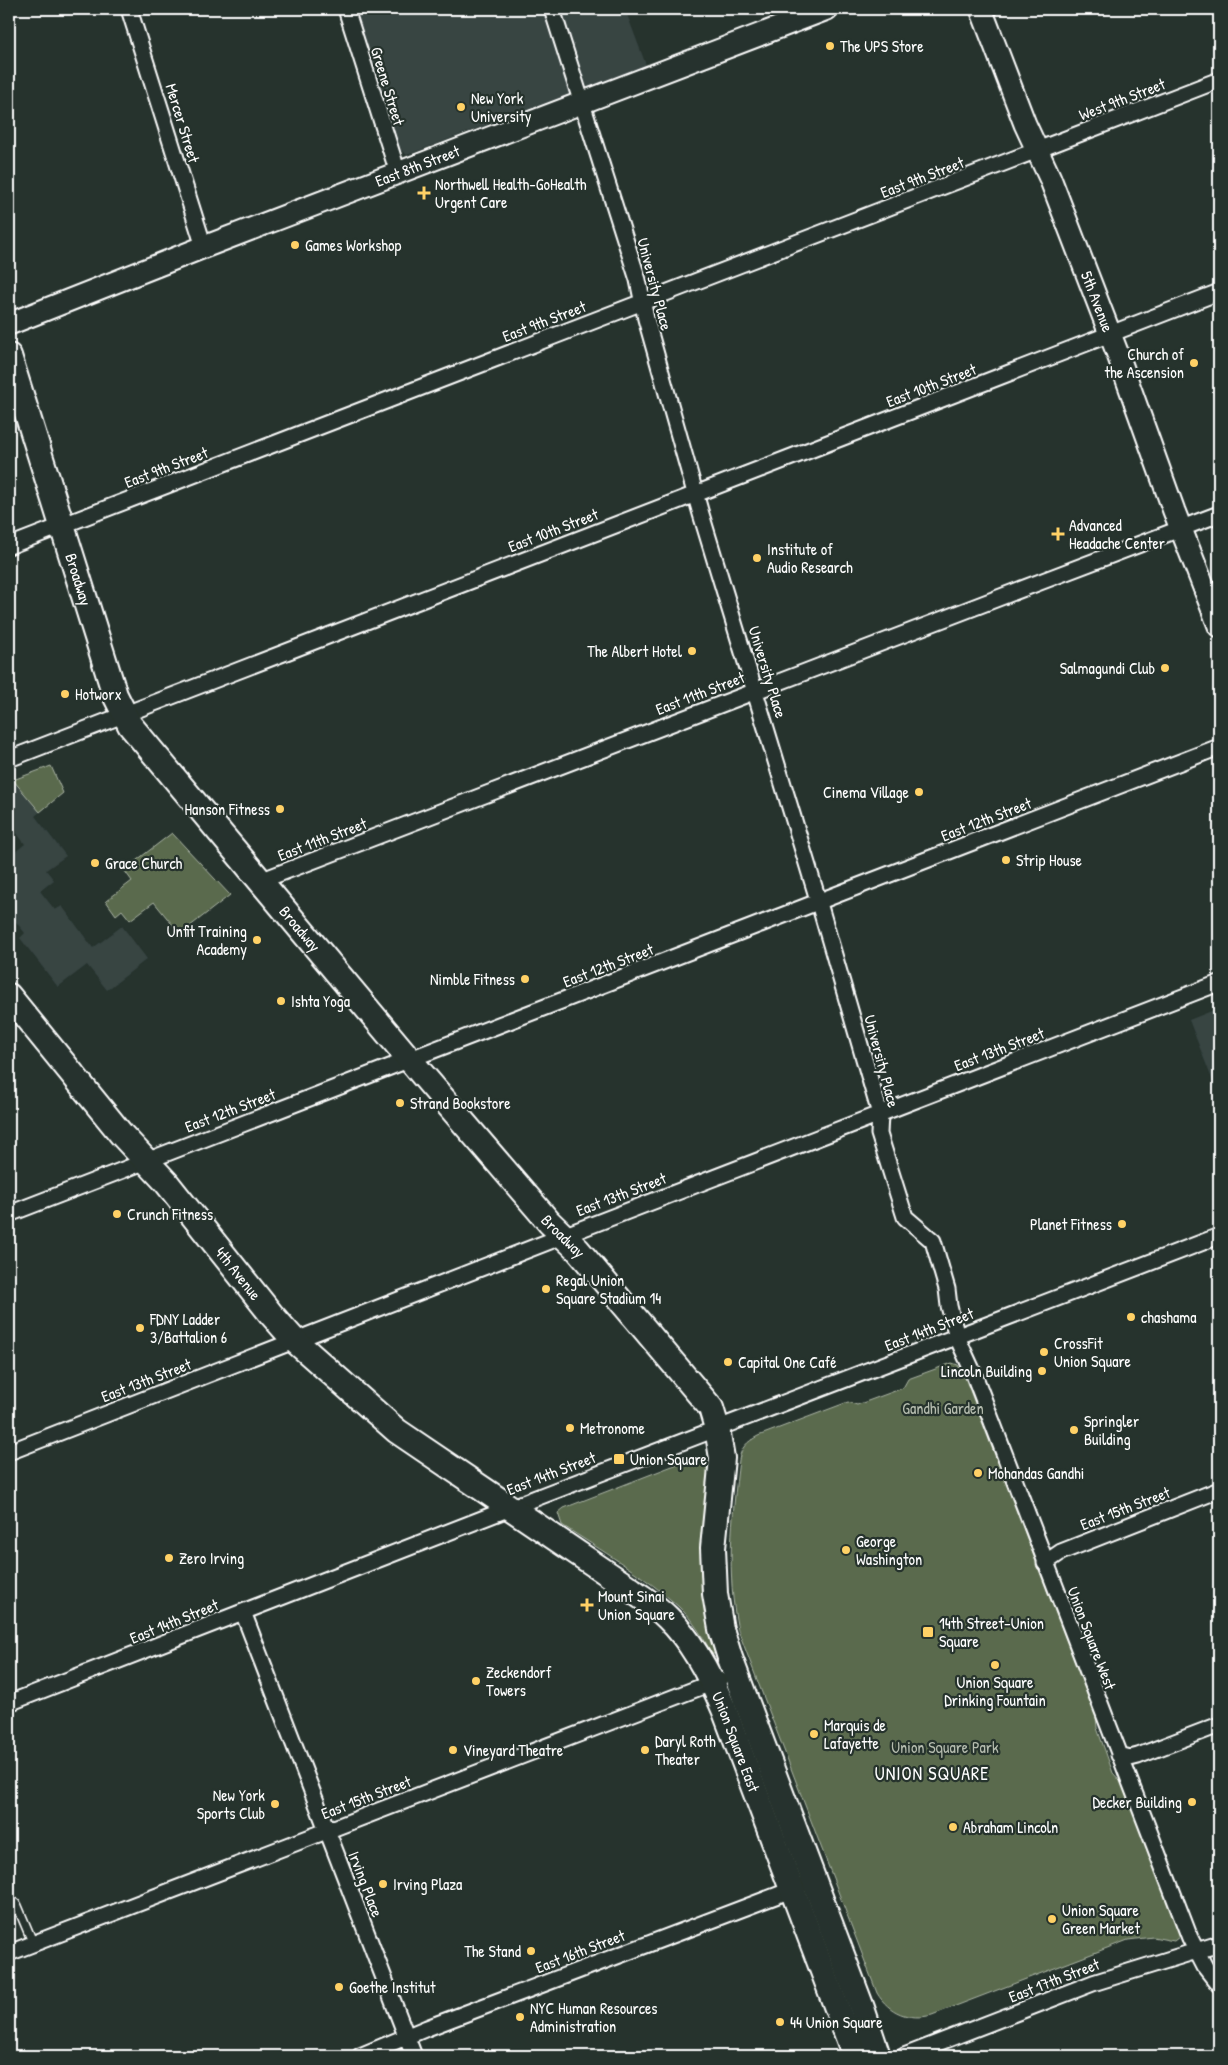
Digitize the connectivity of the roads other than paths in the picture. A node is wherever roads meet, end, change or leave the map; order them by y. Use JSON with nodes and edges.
{"nodes":[{"id":1,"x":129,"y":9,"type":"edge"},
{"id":2,"x":346,"y":9,"type":"edge"},
{"id":3,"x":552,"y":9,"type":"edge"},
{"id":4,"x":827,"y":9,"type":"edge"},
{"id":5,"x":981,"y":9,"type":"edge"},
{"id":6,"x":1219,"y":80,"type":"edge"},
{"id":7,"x":581,"y":103,"type":"junction"},
{"id":8,"x":1038,"y":151,"type":"junction"},
{"id":9,"x":398,"y":173,"type":"junction"},
{"id":10,"x":204,"y":247,"type":"junction"},
{"id":11,"x":1219,"y":292,"type":"edge"},
{"id":12,"x":642,"y":302,"type":"junction"},
{"id":13,"x":9,"y":324,"type":"edge"},
{"id":14,"x":1110,"y":334,"type":"junction"},
{"id":15,"x":9,"y":356,"type":"edge"},
{"id":16,"x":696,"y":494,"type":"junction"},
{"id":17,"x":1219,"y":514,"type":"edge"},
{"id":18,"x":62,"y":526,"type":"junction"},
{"id":19,"x":1181,"y":529,"type":"junction"},
{"id":20,"x":9,"y":546,"type":"edge"},
{"id":21,"x":1219,"y":626,"type":"edge"},
{"id":22,"x":755,"y":691,"type":"junction"},
{"id":23,"x":124,"y":714,"type":"junction"},
{"id":24,"x":1219,"y":748,"type":"edge"},
{"id":25,"x":9,"y":758,"type":"edge"},
{"id":26,"x":260,"y":881,"type":"junction"},
{"id":27,"x":819,"y":902,"type":"junction"},
{"id":28,"x":1219,"y":983,"type":"edge"},
{"id":29,"x":9,"y":996,"type":"edge"},
{"id":30,"x":410,"y":1059,"type":"junction"},
{"id":31,"x":880,"y":1114,"type":"junction"},
{"id":32,"x":146,"y":1161,"type":"junction"},
{"id":33,"x":9,"y":1214,"type":"edge"},
{"id":34,"x":563,"y":1236,"type":"junction"},
{"id":35,"x":1219,"y":1236,"type":"edge"},
{"id":36,"x":957,"y":1337,"type":"junction"},
{"id":37,"x":295,"y":1341,"type":"junction"},
{"id":38,"x":717,"y":1428,"type":"junction"},
{"id":39,"x":9,"y":1452,"type":"edge"},
{"id":40,"x":1219,"y":1490,"type":"edge"},
{"id":41,"x":510,"y":1508,"type":"junction"},
{"id":42,"x":1045,"y":1563,"type":"junction"},
{"id":43,"x":243,"y":1612,"type":"junction"},
{"id":44,"x":736,"y":1673,"type":"junction"},
{"id":45,"x":711,"y":1683,"type":"junction"},
{"id":46,"x":9,"y":1703,"type":"edge"},
{"id":47,"x":1219,"y":1725,"type":"edge"},
{"id":48,"x":1119,"y":1755,"type":"junction"},
{"id":49,"x":327,"y":1830,"type":"junction"},
{"id":50,"x":803,"y":1885,"type":"junction"},
{"id":51,"x":9,"y":1899,"type":"edge"},
{"id":52,"x":33,"y":1944,"type":"junction"},
{"id":53,"x":1219,"y":1944,"type":"edge"},
{"id":54,"x":1196,"y":1950,"type":"junction"},
{"id":55,"x":9,"y":1953,"type":"edge"},
{"id":56,"x":1219,"y":1985,"type":"edge"},
{"id":57,"x":406,"y":2037,"type":"junction"},
{"id":58,"x":360,"y":2056,"type":"edge"},
{"id":59,"x":414,"y":2056,"type":"edge"},
{"id":60,"x":855,"y":2056,"type":"edge"},
{"id":61,"x":878,"y":2056,"type":"edge"},
{"id":62,"x":904,"y":2056,"type":"edge"}],
"edges":[{"from":1,"to":10,"type":"street","name":"Mercer Street"},
{"from":2,"to":9,"type":"street","name":"Greene Street"},
{"from":3,"to":7,"type":"street","name":"University Place"},
{"from":4,"to":7,"type":"main road","name":"East 8th Street"},
{"from":5,"to":8,"type":"main road","name":"5th Avenue"},
{"from":6,"to":8,"type":"street","name":"West 9th Street"},
{"from":7,"to":9,"type":"main road","name":"East 8th Street"},
{"from":7,"to":12,"type":"street","name":"University Place"},
{"from":8,"to":12,"type":"street","name":"East 9th Street"},
{"from":8,"to":14,"type":"main road","name":"5th Avenue"},
{"from":9,"to":10,"type":"main road","name":"East 8th Street"},
{"from":10,"to":13,"type":"main road","name":"East 8th Street"},
{"from":11,"to":14,"type":"street","name":"East 10th Street"},
{"from":12,"to":16,"type":"street","name":"University Place"},
{"from":12,"to":18,"type":"street","name":"East 9th Street"},
{"from":14,"to":16,"type":"street","name":"East 10th Street"},
{"from":14,"to":19,"type":"main road","name":"5th Avenue"},
{"from":15,"to":18,"type":"main road","name":"Broadway"},
{"from":16,"to":22,"type":"street","name":"University Place"},
{"from":16,"to":23,"type":"street","name":"East 10th Street"},
{"from":17,"to":19,"type":"street","name":"East 11th Street"},
{"from":18,"to":20,"type":"street","name":"East 9th Street"},
{"from":18,"to":23,"type":"main road","name":"Broadway"},
{"from":19,"to":21,"type":"main road","name":"5th Avenue"},
{"from":19,"to":22,"type":"street","name":"East 11th Street"},
{"from":22,"to":26,"type":"street","name":"East 11th Street"},
{"from":22,"to":27,"type":"street","name":"University Place"},
{"from":23,"to":25,"type":"street","name":"East 10th Street"},
{"from":23,"to":26,"type":"main road","name":"Broadway"},
{"from":24,"to":27,"type":"street","name":"East 12th Street"},
{"from":26,"to":30,"type":"main road","name":"Broadway"},
{"from":27,"to":30,"type":"street","name":"East 12th Street"},
{"from":27,"to":31,"type":"street","name":"University Place"},
{"from":28,"to":31,"type":"street","name":"East 13th Street"},
{"from":29,"to":32,"type":"main road","name":"4th Avenue"},
{"from":30,"to":32,"type":"street","name":"East 12th Street"},
{"from":30,"to":34,"type":"main road","name":"Broadway"},
{"from":31,"to":34,"type":"street","name":"East 13th Street"},
{"from":31,"to":36,"type":"street","name":"University Place"},
{"from":32,"to":33,"type":"street","name":"East 12th Street"},
{"from":32,"to":37,"type":"main road","name":"4th Avenue"},
{"from":34,"to":37,"type":"street","name":"East 13th Street"},
{"from":34,"to":38,"type":"main road","name":"Broadway"},
{"from":35,"to":36,"type":"street","name":"East 14th Street"},
{"from":36,"to":38,"type":"street","name":"East 14th Street"},
{"from":36,"to":42,"type":"street","name":"Union Square West"},
{"from":37,"to":39,"type":"street","name":"East 13th Street"},
{"from":37,"to":41,"type":"main road","name":"4th Avenue"},
{"from":38,"to":41,"type":"street","name":"East 14th Street"},
{"from":38,"to":44,"type":"main road","name":"Union Square East"},
{"from":40,"to":42,"type":"street","name":"East 15th Street"},
{"from":41,"to":43,"type":"street","name":"East 14th Street"},
{"from":41,"to":45,"type":"main road","name":"Union Square East"},
{"from":42,"to":48,"type":"street","name":"Union Square West"},
{"from":43,"to":46,"type":"street","name":"East 14th Street"},
{"from":43,"to":49,"type":"street","name":"Irving Place"},
{"from":44,"to":45,"type":"street","name":"East 15th Street"},
{"from":44,"to":50,"type":"main road","name":"Union Square East"},
{"from":45,"to":49,"type":"street","name":"East 15th Street"},
{"from":45,"to":50,"type":"main road","name":"Union Square East"},
{"from":47,"to":48,"type":"street"},
{"from":48,"to":54,"type":"street","name":"Union Square West"},
{"from":49,"to":52,"type":"street","name":"East 15th Street"},
{"from":49,"to":57,"type":"street","name":"Irving Place"},
{"from":50,"to":57,"type":"street","name":"East 16th Street"},
{"from":50,"to":60,"type":"main road","name":"Union Square East"},
{"from":50,"to":61,"type":"main road","name":"Union Square East"},
{"from":51,"to":52,"type":"lane"},
{"from":52,"to":55,"type":"street","name":"East 15th Street"},
{"from":53,"to":54,"type":"street","name":"East 17th Street"},
{"from":54,"to":56,"type":"street"},
{"from":54,"to":62,"type":"street","name":"East 17th Street"},
{"from":57,"to":58,"type":"street","name":"East 16th Street"},
{"from":57,"to":59,"type":"street","name":"Irving Place"}]}
